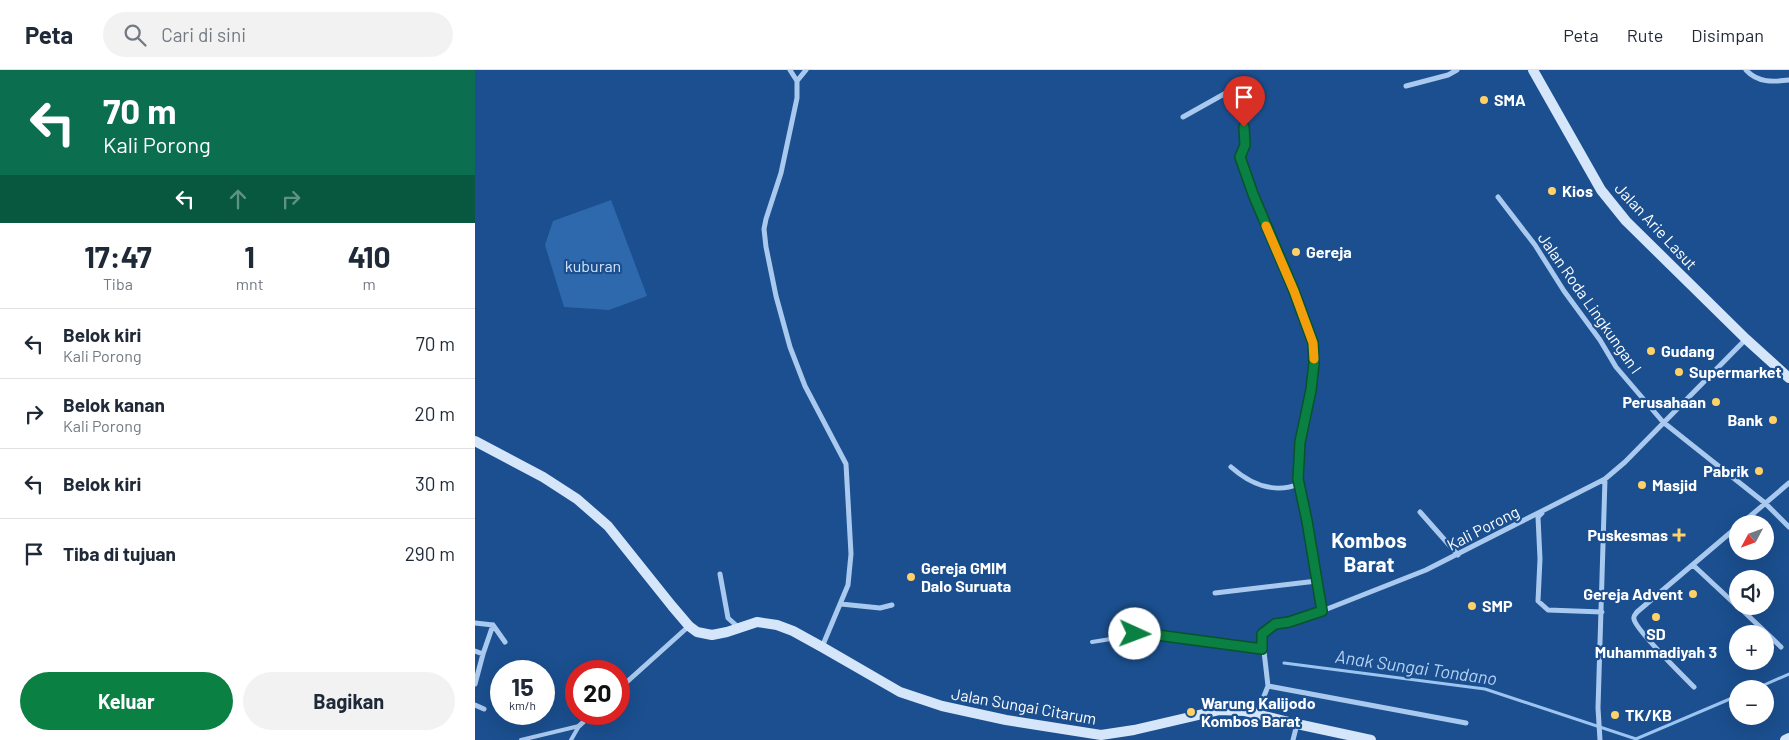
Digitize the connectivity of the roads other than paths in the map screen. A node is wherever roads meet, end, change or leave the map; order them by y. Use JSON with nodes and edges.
{"nodes":[{"id":1,"x":790,"y":70,"type":"edge"},
{"id":2,"x":806,"y":70,"type":"edge"},
{"id":3,"x":1457,"y":70,"type":"edge"},
{"id":4,"x":1533,"y":70,"type":"edge"},
{"id":5,"x":1746,"y":70,"type":"edge"},
{"id":6,"x":1789,"y":80,"type":"edge"},
{"id":7,"x":797,"y":82,"type":"junction"},
{"id":8,"x":1406,"y":86,"type":"dead end"},
{"id":9,"x":1183,"y":117,"type":"dead end"},
{"id":10,"x":1498,"y":197,"type":"dead end"},
{"id":11,"x":1746,"y":339,"type":"junction"},
{"id":12,"x":1789,"y":378,"type":"edge"},
{"id":13,"x":1663,"y":422,"type":"junction"},
{"id":14,"x":475,"y":441,"type":"edge"},
{"id":15,"x":1231,"y":467,"type":"dead end"},
{"id":16,"x":1605,"y":479,"type":"junction"},
{"id":17,"x":1789,"y":483,"type":"edge"},
{"id":18,"x":1299,"y":484,"type":"junction"},
{"id":19,"x":1765,"y":503,"type":"junction"},
{"id":20,"x":1549,"y":507,"type":"junction"},
{"id":21,"x":1420,"y":512,"type":"dead end"},
{"id":22,"x":1751,"y":515,"type":"edge"},
{"id":23,"x":1789,"y":527,"type":"edge"},
{"id":24,"x":1729,"y":534,"type":"edge"},
{"id":25,"x":1458,"y":555,"type":"junction"},
{"id":26,"x":1693,"y":565,"type":"junction"},
{"id":27,"x":720,"y":574,"type":"dead end"},
{"id":28,"x":1317,"y":581,"type":"junction"},
{"id":29,"x":1215,"y":593,"type":"dead end"},
{"id":30,"x":1729,"y":598,"type":"edge"},
{"id":31,"x":841,"y":604,"type":"junction"},
{"id":32,"x":892,"y":606,"type":"dead end"},
{"id":33,"x":1322,"y":611,"type":"junction"},
{"id":34,"x":1602,"y":612,"type":"junction"},
{"id":35,"x":1747,"y":615,"type":"edge"},
{"id":36,"x":475,"y":623,"type":"edge"},
{"id":37,"x":493,"y":625,"type":"junction"},
{"id":38,"x":689,"y":626,"type":"junction"},
{"id":39,"x":738,"y":628,"type":"junction"},
{"id":40,"x":505,"y":642,"type":"dead end"},
{"id":41,"x":1092,"y":642,"type":"dead end"},
{"id":42,"x":822,"y":647,"type":"junction"},
{"id":43,"x":1781,"y":647,"type":"dead end"},
{"id":44,"x":1262,"y":649,"type":"junction"},
{"id":45,"x":475,"y":651,"type":"edge"},
{"id":46,"x":483,"y":654,"type":"junction"},
{"id":47,"x":630,"y":679,"type":"edge"},
{"id":48,"x":475,"y":684,"type":"edge"},
{"id":49,"x":1268,"y":686,"type":"junction"},
{"id":50,"x":1693,"y":687,"type":"dead end"},
{"id":51,"x":475,"y":705,"type":"edge"},
{"id":52,"x":484,"y":708,"type":"dead end"},
{"id":53,"x":1257,"y":714,"type":"junction"},
{"id":54,"x":1467,"y":723,"type":"dead end"},
{"id":55,"x":1297,"y":724,"type":"junction"},
{"id":56,"x":579,"y":726,"type":"joint"},
{"id":57,"x":1599,"y":737,"type":"edge"},
{"id":58,"x":1789,"y":738,"type":"edge"},
{"id":59,"x":521,"y":740,"type":"edge"},
{"id":60,"x":571,"y":740,"type":"edge"},
{"id":61,"x":1293,"y":740,"type":"edge"},
{"id":62,"x":1371,"y":740,"type":"edge"},
{"id":63,"x":1785,"y":740,"type":"edge"}],
"edges":[{"from":1,"to":7,"type":"street"},
{"from":2,"to":7,"type":"street"},
{"from":3,"to":8,"type":"street"},
{"from":4,"to":11,"type":"street","name":"Jalan Arie Lasut"},
{"from":5,"to":6,"type":"street"},
{"from":7,"to":31,"type":"street"},
{"from":9,"to":18,"type":"street"},
{"from":10,"to":13,"type":"street","name":"Jalan Roda Lingkungan I"},
{"from":11,"to":12,"type":"street","name":"Jalan Arie Lasut"},
{"from":11,"to":13,"type":"street","name":"Kali Porong"},
{"from":13,"to":16,"type":"street","name":"Kali Porong"},
{"from":13,"to":19,"type":"street","name":"Jalan Roda Lingkungan I"},
{"from":14,"to":38,"type":"street"},
{"from":15,"to":18,"type":"street"},
{"from":16,"to":20,"type":"street","name":"Kali Porong"},
{"from":16,"to":34,"type":"street"},
{"from":17,"to":19,"type":"street"},
{"from":18,"to":28,"type":"street"},
{"from":19,"to":22,"type":"street"},
{"from":19,"to":23,"type":"street","name":"Jalan Roda Lingkungan I"},
{"from":20,"to":25,"type":"street","name":"Kali Porong"},
{"from":20,"to":34,"type":"street"},
{"from":21,"to":25,"type":"street"},
{"from":24,"to":26,"type":"street"},
{"from":25,"to":33,"type":"street","name":"Kali Porong"},
{"from":26,"to":30,"type":"street"},
{"from":26,"to":50,"type":"street"},
{"from":27,"to":39,"type":"street"},
{"from":28,"to":29,"type":"street"},
{"from":28,"to":33,"type":"street"},
{"from":31,"to":32,"type":"street"},
{"from":31,"to":42,"type":"street"},
{"from":33,"to":44,"type":"street","name":"Kali Porong"},
{"from":34,"to":57,"type":"street"},
{"from":35,"to":43,"type":"street"},
{"from":36,"to":37,"type":"street"},
{"from":37,"to":40,"type":"street"},
{"from":37,"to":46,"type":"street"},
{"from":38,"to":39,"type":"street","name":"Jalan Sungai Citarum"},
{"from":38,"to":47,"type":"street"},
{"from":39,"to":42,"type":"street","name":"Jalan Sungai Citarum"},
{"from":41,"to":44,"type":"lane"},
{"from":42,"to":53,"type":"street","name":"Jalan Sungai Citarum"},
{"from":44,"to":49,"type":"street","name":"Kali Porong"},
{"from":45,"to":46,"type":"street"},
{"from":46,"to":48,"type":"street"},
{"from":49,"to":53,"type":"street"},
{"from":49,"to":54,"type":"street"},
{"from":51,"to":52,"type":"street"},
{"from":53,"to":55,"type":"street","name":"Jalan Sungai Citarum"},
{"from":55,"to":61,"type":"street"},
{"from":55,"to":62,"type":"street","name":"Jalan Sungai Citarum"},
{"from":56,"to":59,"type":"lane"},
{"from":56,"to":60,"type":"lane"},
{"from":58,"to":63,"type":"street"}]}
